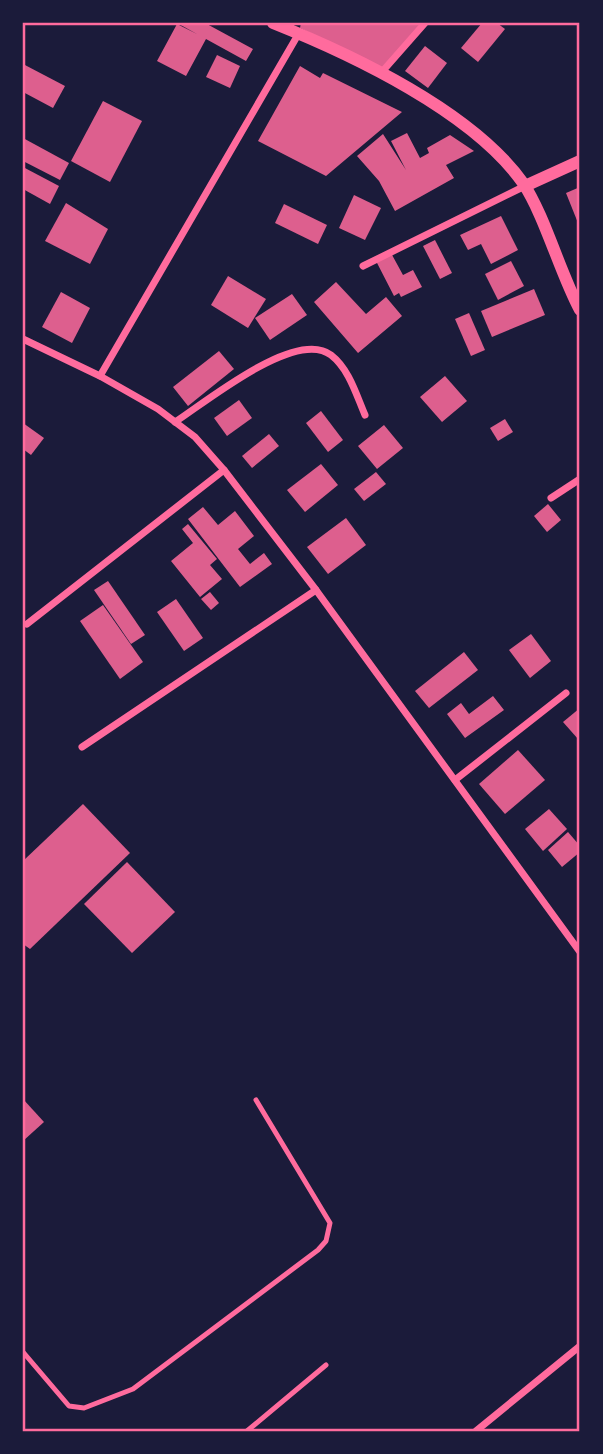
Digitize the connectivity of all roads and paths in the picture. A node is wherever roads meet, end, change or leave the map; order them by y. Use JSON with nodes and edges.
{"nodes":[{"id":1,"x":273,"y":23,"type":"edge"},
{"id":2,"x":425,"y":23,"type":"edge"},
{"id":3,"x":299,"y":33,"type":"junction"},
{"id":4,"x":381,"y":73,"type":"junction"},
{"id":5,"x":580,"y":161,"type":"edge"},
{"id":6,"x":525,"y":186,"type":"junction"},
{"id":7,"x":363,"y":266,"type":"dead end"},
{"id":8,"x":580,"y":310,"type":"edge"},
{"id":9,"x":23,"y":339,"type":"edge"},
{"id":10,"x":100,"y":376,"type":"junction"},
{"id":11,"x":365,"y":415,"type":"dead end"},
{"id":12,"x":175,"y":422,"type":"junction"},
{"id":13,"x":224,"y":470,"type":"junction"},
{"id":14,"x":580,"y":479,"type":"edge"},
{"id":15,"x":551,"y":498,"type":"dead end"},
{"id":16,"x":316,"y":590,"type":"junction"},
{"id":17,"x":27,"y":624,"type":"dead end"},
{"id":18,"x":566,"y":693,"type":"dead end"},
{"id":19,"x":82,"y":747,"type":"dead end"},
{"id":20,"x":455,"y":780,"type":"junction"},
{"id":21,"x":580,"y":937,"type":"edge"},
{"id":22,"x":573,"y":943,"type":"junction"},
{"id":23,"x":580,"y":952,"type":"edge"},
{"id":24,"x":256,"y":1100,"type":"dead end"},
{"id":25,"x":580,"y":1346,"type":"edge"},
{"id":26,"x":23,"y":1352,"type":"edge"},
{"id":27,"x":326,"y":1364,"type":"dead end"},
{"id":28,"x":247,"y":1431,"type":"edge"},
{"id":29,"x":477,"y":1431,"type":"edge"}],
"edges":[{"from":1,"to":3,"type":"street"},
{"from":2,"to":4,"type":"street"},
{"from":3,"to":4,"type":"street"},
{"from":3,"to":10,"type":"street"},
{"from":4,"to":6,"type":"street"},
{"from":5,"to":6,"type":"street"},
{"from":6,"to":7,"type":"street"},
{"from":6,"to":8,"type":"street"},
{"from":9,"to":10,"type":"street"},
{"from":10,"to":12,"type":"street"},
{"from":11,"to":12,"type":"street"},
{"from":12,"to":13,"type":"street"},
{"from":13,"to":16,"type":"street"},
{"from":13,"to":17,"type":"street"},
{"from":14,"to":15,"type":"street"},
{"from":16,"to":19,"type":"street"},
{"from":16,"to":20,"type":"street"},
{"from":18,"to":20,"type":"street"},
{"from":20,"to":22,"type":"street"},
{"from":21,"to":22,"type":"street"},
{"from":22,"to":23,"type":"street"},
{"from":24,"to":26,"type":"lane"},
{"from":25,"to":29,"type":"street"},
{"from":27,"to":28,"type":"lane"}]}
